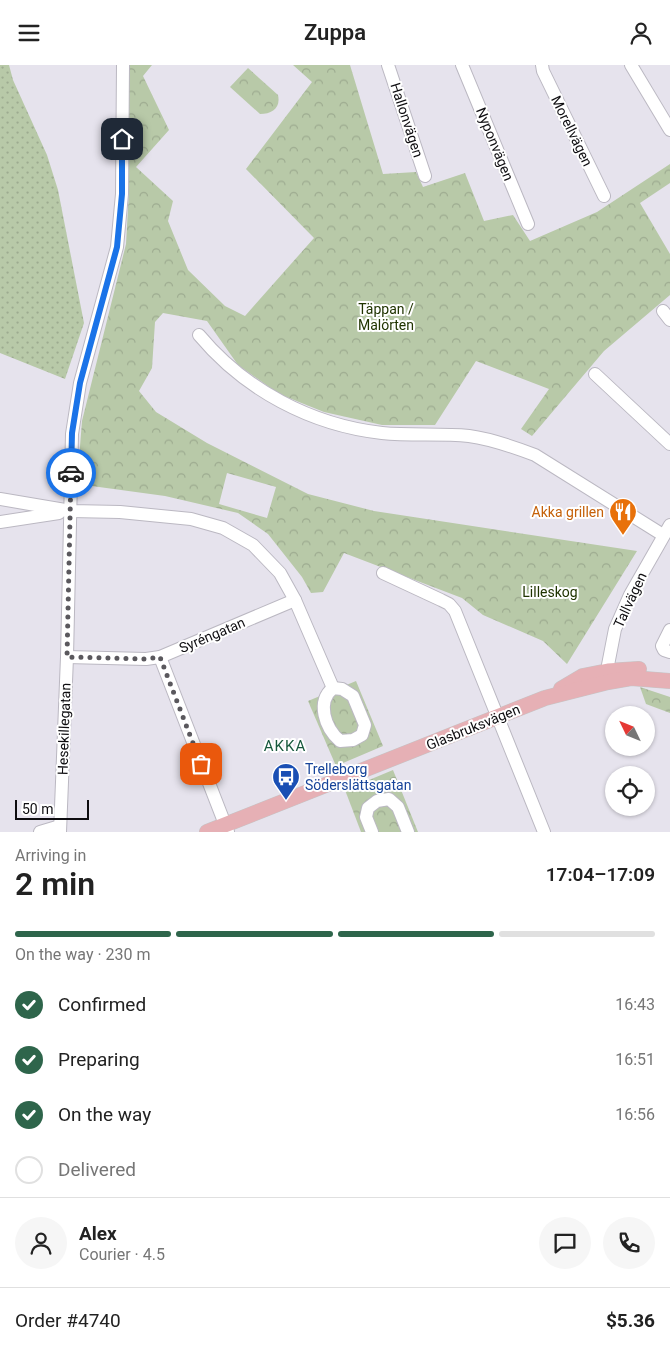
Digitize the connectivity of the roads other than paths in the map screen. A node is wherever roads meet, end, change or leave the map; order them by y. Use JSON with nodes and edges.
{"nodes":[{"id":1,"x":123,"y":65,"type":"edge"},
{"id":2,"x":388,"y":65,"type":"edge"},
{"id":3,"x":462,"y":65,"type":"edge"},
{"id":4,"x":542,"y":65,"type":"edge"},
{"id":5,"x":631,"y":65,"type":"edge"},
{"id":6,"x":670,"y":130,"type":"edge"},
{"id":7,"x":425,"y":176,"type":"dead end"},
{"id":8,"x":604,"y":196,"type":"dead end"},
{"id":9,"x":528,"y":224,"type":"dead end"},
{"id":10,"x":199,"y":335,"type":"dead end"},
{"id":11,"x":595,"y":373,"type":"dead end"},
{"id":12,"x":670,"y":444,"type":"edge"},
{"id":13,"x":0,"y":499,"type":"edge"},
{"id":14,"x":71,"y":511,"type":"junction"},
{"id":15,"x":0,"y":522,"type":"edge"},
{"id":16,"x":666,"y":530,"type":"edge"},
{"id":17,"x":383,"y":573,"type":"dead end"},
{"id":18,"x":295,"y":601,"type":"junction"},
{"id":19,"x":670,"y":630,"type":"edge"},
{"id":20,"x":670,"y":653,"type":"edge"},
{"id":21,"x":67,"y":657,"type":"junction"},
{"id":22,"x":160,"y":657,"type":"junction"},
{"id":23,"x":670,"y":673,"type":"edge"},
{"id":24,"x":608,"y":676,"type":"junction"},
{"id":25,"x":670,"y":681,"type":"edge"},
{"id":26,"x":333,"y":688,"type":"dead end"},
{"id":27,"x":497,"y":717,"type":"junction"},
{"id":28,"x":226,"y":828,"type":"edge"},
{"id":29,"x":60,"y":830,"type":"edge"},
{"id":30,"x":40,"y":832,"type":"edge"},
{"id":31,"x":207,"y":832,"type":"edge"},
{"id":32,"x":372,"y":832,"type":"edge"},
{"id":33,"x":408,"y":832,"type":"edge"},
{"id":34,"x":544,"y":832,"type":"edge"}],
"edges":[{"from":1,"to":14,"type":"street","name":"Hesekillegatan"},
{"from":2,"to":7,"type":"street","name":"Hallonvägen"},
{"from":3,"to":9,"type":"street","name":"Nyponvägen"},
{"from":4,"to":8,"type":"street","name":"Morellvägen"},
{"from":5,"to":6,"type":"street"},
{"from":10,"to":16,"type":"street"},
{"from":11,"to":12,"type":"street"},
{"from":13,"to":14,"type":"street"},
{"from":14,"to":15,"type":"street"},
{"from":14,"to":18,"type":"street"},
{"from":14,"to":21,"type":"street","name":"Hesekillegatan"},
{"from":16,"to":24,"type":"street","name":"Tallvägen"},
{"from":17,"to":27,"type":"street"},
{"from":18,"to":22,"type":"street","name":"Syréngatan"},
{"from":18,"to":26,"type":"street"},
{"from":19,"to":20,"type":"street"},
{"from":21,"to":22,"type":"street","name":"Syréngatan"},
{"from":21,"to":29,"type":"street","name":"Hesekillegatan"},
{"from":22,"to":28,"type":"street"},
{"from":23,"to":24,"type":"main road","name":"Glasbruksvägen"},
{"from":24,"to":25,"type":"main road","name":"Glasbruksvägen"},
{"from":24,"to":27,"type":"main road","name":"Glasbruksvägen"},
{"from":27,"to":28,"type":"main road","name":"Glasbruksvägen"},
{"from":27,"to":34,"type":"street"},
{"from":28,"to":31,"type":"main road","name":"Glasbruksvägen"},
{"from":29,"to":30,"type":"street"},
{"from":32,"to":33,"type":"street"}]}
